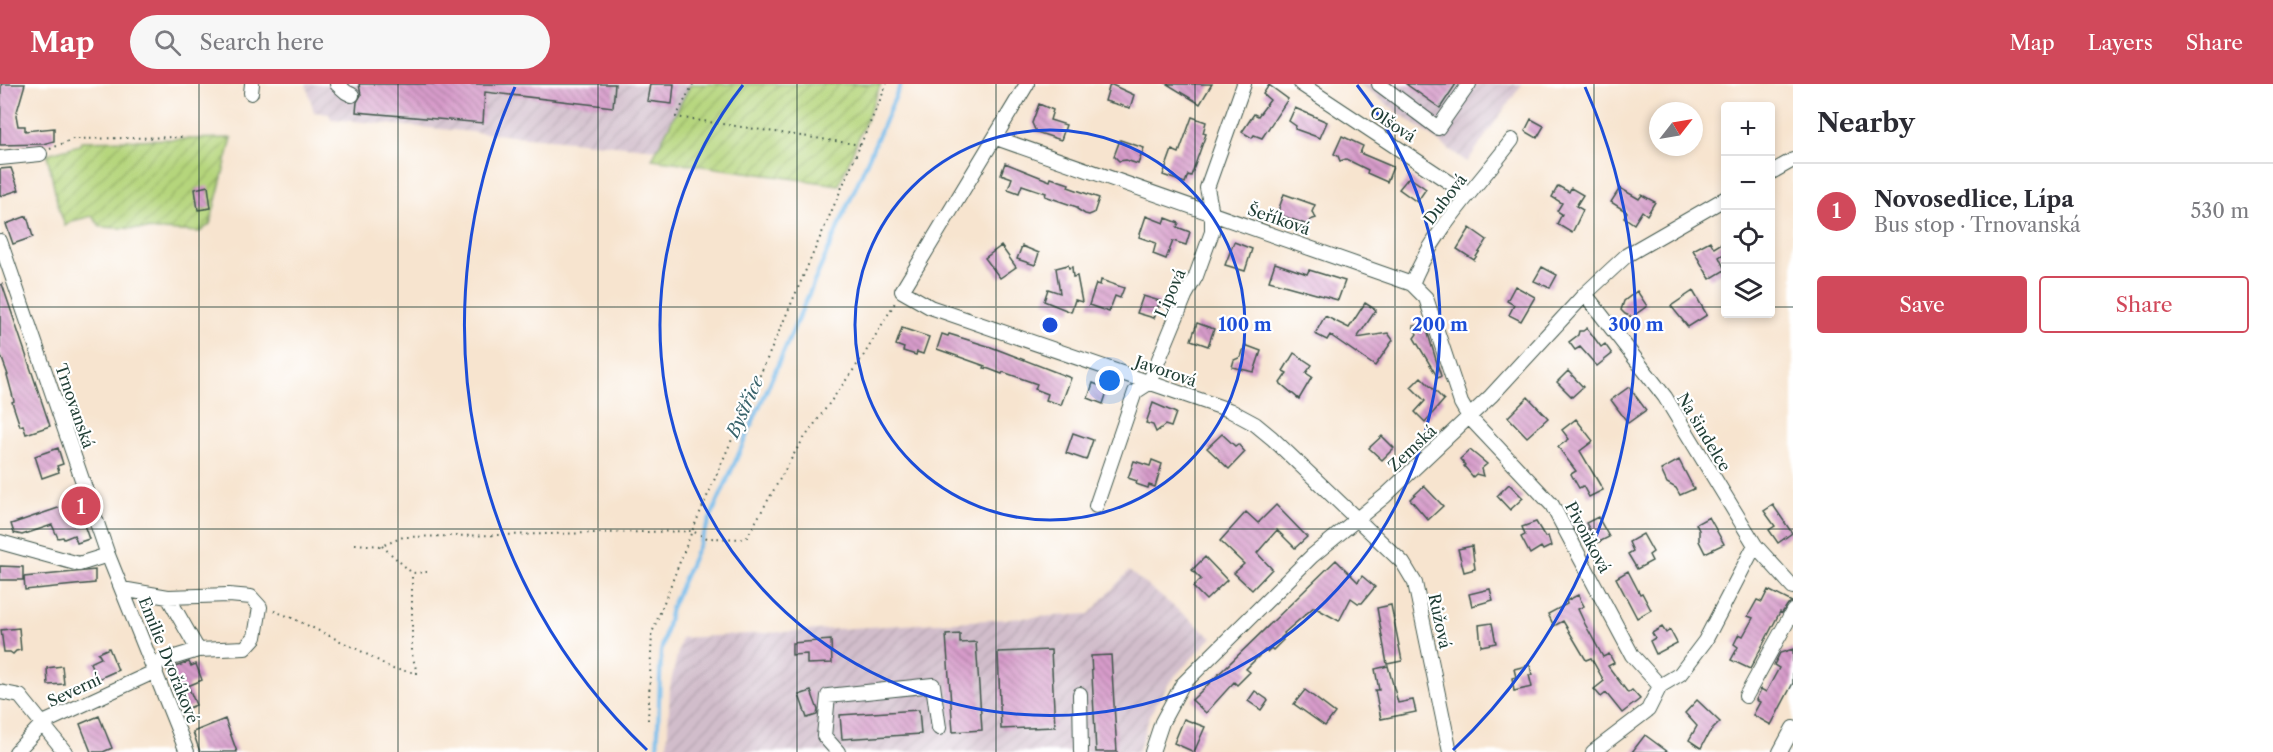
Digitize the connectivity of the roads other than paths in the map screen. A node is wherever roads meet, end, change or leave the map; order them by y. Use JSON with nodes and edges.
{"nodes":[{"id":1,"x":337,"y":84,"type":"edge"},
{"id":2,"x":1027,"y":84,"type":"edge"},
{"id":3,"x":1244,"y":84,"type":"edge"},
{"id":4,"x":1301,"y":84,"type":"edge"},
{"id":5,"x":1379,"y":84,"type":"edge"},
{"id":6,"x":1469,"y":84,"type":"edge"},
{"id":7,"x":352,"y":95,"type":"dead end"},
{"id":8,"x":996,"y":138,"type":"junction"},
{"id":9,"x":1512,"y":140,"type":"dead end"},
{"id":10,"x":40,"y":154,"type":"road end"},
{"id":11,"x":0,"y":158,"type":"edge"},
{"id":12,"x":1793,"y":160,"type":"edge"},
{"id":13,"x":1775,"y":169,"type":"edge"},
{"id":14,"x":1467,"y":194,"type":"junction"},
{"id":15,"x":1721,"y":200,"type":"edge"},
{"id":16,"x":1212,"y":213,"type":"junction"},
{"id":17,"x":0,"y":241,"type":"edge"},
{"id":18,"x":1412,"y":284,"type":"junction"},
{"id":19,"x":1585,"y":294,"type":"junction"},
{"id":20,"x":1149,"y":383,"type":"junction"},
{"id":21,"x":1469,"y":417,"type":"junction"},
{"id":22,"x":1095,"y":506,"type":"dead end"},
{"id":23,"x":1356,"y":519,"type":"junction"},
{"id":24,"x":0,"y":542,"type":"edge"},
{"id":25,"x":1755,"y":545,"type":"junction"},
{"id":26,"x":108,"y":555,"type":"junction"},
{"id":27,"x":121,"y":585,"type":"junction"},
{"id":28,"x":1793,"y":587,"type":"edge"},
{"id":29,"x":168,"y":597,"type":"junction"},
{"id":30,"x":1793,"y":611,"type":"edge"},
{"id":31,"x":198,"y":650,"type":"junction"},
{"id":32,"x":154,"y":668,"type":"junction"},
{"id":33,"x":1660,"y":686,"type":"junction"},
{"id":34,"x":0,"y":692,"type":"edge"},
{"id":35,"x":1080,"y":694,"type":"dead end"},
{"id":36,"x":1746,"y":696,"type":"dead end"},
{"id":37,"x":43,"y":723,"type":"junction"},
{"id":38,"x":939,"y":728,"type":"dead end"},
{"id":39,"x":1793,"y":728,"type":"edge"},
{"id":40,"x":16,"y":752,"type":"edge"},
{"id":41,"x":65,"y":752,"type":"edge"},
{"id":42,"x":187,"y":752,"type":"edge"},
{"id":43,"x":838,"y":752,"type":"edge"},
{"id":44,"x":1081,"y":752,"type":"edge"},
{"id":45,"x":1152,"y":752,"type":"edge"},
{"id":46,"x":1450,"y":752,"type":"edge"},
{"id":47,"x":1593,"y":752,"type":"edge"},
{"id":48,"x":1780,"y":752,"type":"edge"}],
"edges":[{"from":1,"to":7,"type":"street"},
{"from":2,"to":8,"type":"street"},
{"from":3,"to":16,"type":"street","name":"Lipová"},
{"from":4,"to":14,"type":"street","name":"Olšová"},
{"from":5,"to":6,"type":"street"},
{"from":8,"to":16,"type":"street","name":"Šeříková"},
{"from":8,"to":20,"type":"street","name":"Javorová"},
{"from":9,"to":14,"type":"street","name":"Dubová"},
{"from":10,"to":11,"type":"street"},
{"from":12,"to":13,"type":"street"},
{"from":14,"to":18,"type":"street","name":"Dubová"},
{"from":15,"to":19,"type":"street","name":"Zemská"},
{"from":16,"to":18,"type":"street","name":"Šeříková"},
{"from":16,"to":20,"type":"street","name":"Lipová"},
{"from":17,"to":26,"type":"street","name":"Trnovanská"},
{"from":18,"to":21,"type":"street"},
{"from":19,"to":21,"type":"street","name":"Zemská"},
{"from":19,"to":25,"type":"street","name":"Na šindelce"},
{"from":20,"to":22,"type":"street","name":"Lipová"},
{"from":20,"to":23,"type":"street","name":"Javorová"},
{"from":21,"to":23,"type":"street","name":"Zemská"},
{"from":21,"to":33,"type":"street","name":"Pivoňková"},
{"from":23,"to":45,"type":"street","name":"Zemská"},
{"from":23,"to":46,"type":"street","name":"Růžová"},
{"from":24,"to":26,"type":"street"},
{"from":25,"to":28,"type":"street","name":"Na šindelce"},
{"from":25,"to":33,"type":"street"},
{"from":26,"to":27,"type":"street","name":"Trnovanská"},
{"from":27,"to":29,"type":"street"},
{"from":27,"to":32,"type":"street","name":"Emilie Dvořákové"},
{"from":29,"to":31,"type":"street"},
{"from":29,"to":31,"type":"street","name":"Severní"},
{"from":30,"to":36,"type":"street"},
{"from":31,"to":32,"type":"street","name":"Severní"},
{"from":32,"to":37,"type":"street","name":"Severní"},
{"from":32,"to":42,"type":"street","name":"Emilie Dvořákové"},
{"from":33,"to":47,"type":"street"},
{"from":34,"to":37,"type":"street"},
{"from":35,"to":44,"type":"street"},
{"from":37,"to":40,"type":"street","name":"Severní"},
{"from":37,"to":41,"type":"street"},
{"from":38,"to":43,"type":"street"},
{"from":39,"to":48,"type":"street"}]}
